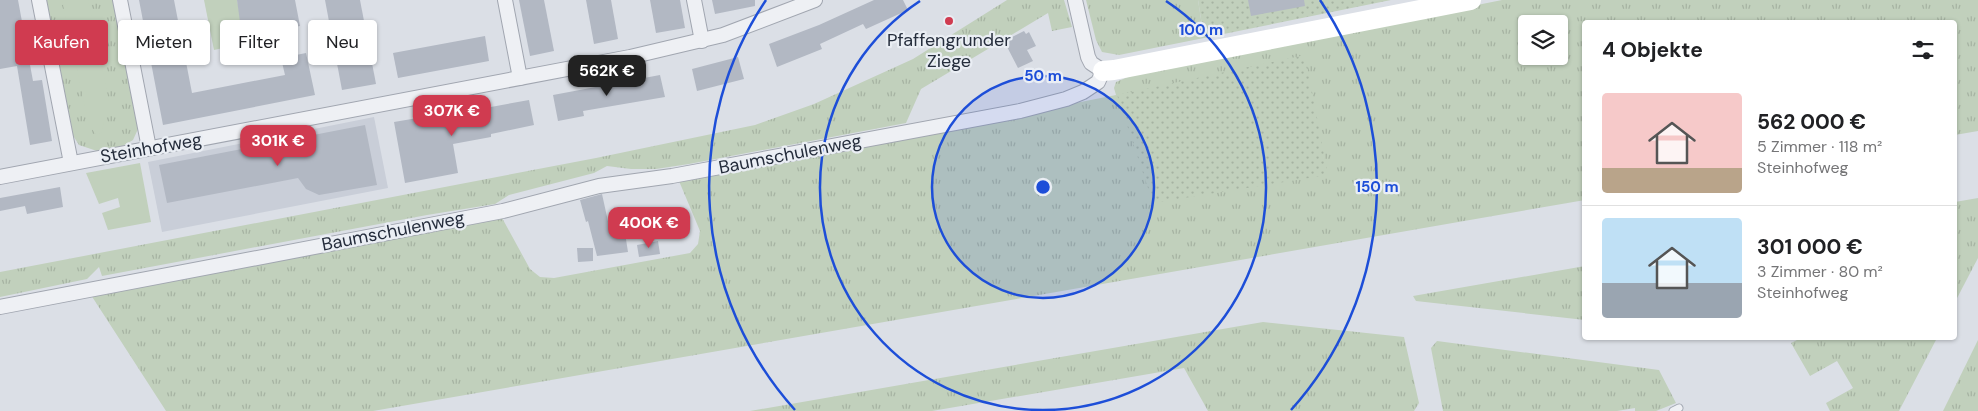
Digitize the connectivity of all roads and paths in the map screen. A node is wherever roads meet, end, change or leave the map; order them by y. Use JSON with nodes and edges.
{"nodes":[{"id":1,"x":39,"y":0,"type":"edge"},
{"id":2,"x":120,"y":0,"type":"edge"},
{"id":3,"x":505,"y":0,"type":"edge"},
{"id":4,"x":694,"y":0,"type":"edge"},
{"id":5,"x":815,"y":0,"type":"edge"},
{"id":6,"x":1075,"y":0,"type":"edge"},
{"id":7,"x":1471,"y":0,"type":"edge"},
{"id":8,"x":702,"y":41,"type":"junction"},
{"id":9,"x":1103,"y":71,"type":"junction"},
{"id":10,"x":520,"y":78,"type":"junction"},
{"id":11,"x":149,"y":148,"type":"junction"},
{"id":12,"x":71,"y":163,"type":"junction"},
{"id":13,"x":0,"y":177,"type":"edge"},
{"id":14,"x":0,"y":307,"type":"edge"}],
"edges":[{"from":1,"to":12,"type":"street"},
{"from":2,"to":11,"type":"street"},
{"from":3,"to":10,"type":"street"},
{"from":4,"to":8,"type":"street"},
{"from":5,"to":8,"type":"street","name":"Steinhofweg"},
{"from":6,"to":9,"type":"street"},
{"from":7,"to":9,"type":"street"},
{"from":8,"to":10,"type":"street","name":"Steinhofweg"},
{"from":9,"to":14,"type":"street","name":"Baumschulenweg"},
{"from":10,"to":11,"type":"street","name":"Steinhofweg"},
{"from":11,"to":12,"type":"street","name":"Steinhofweg"},
{"from":12,"to":13,"type":"street","name":"Steinhofweg"}]}
